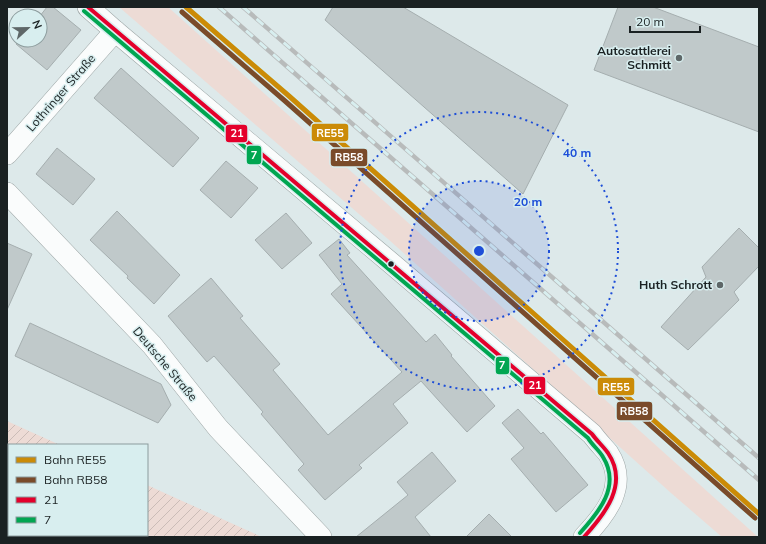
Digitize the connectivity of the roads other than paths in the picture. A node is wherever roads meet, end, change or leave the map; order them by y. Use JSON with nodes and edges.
{"nodes":[{"id":1,"x":88,"y":7,"type":"edge"},
{"id":2,"x":115,"y":31,"type":"junction"},
{"id":3,"x":7,"y":154,"type":"edge"},
{"id":4,"x":7,"y":192,"type":"edge"},
{"id":5,"x":321,"y":537,"type":"edge"},
{"id":6,"x":584,"y":537,"type":"edge"}],
"edges":[{"from":1,"to":2,"type":"street"},
{"from":2,"to":3,"type":"street","name":"Lothringer Straße"},
{"from":2,"to":6,"type":"street"},
{"from":4,"to":5,"type":"street","name":"Deutsche Straße"}]}
